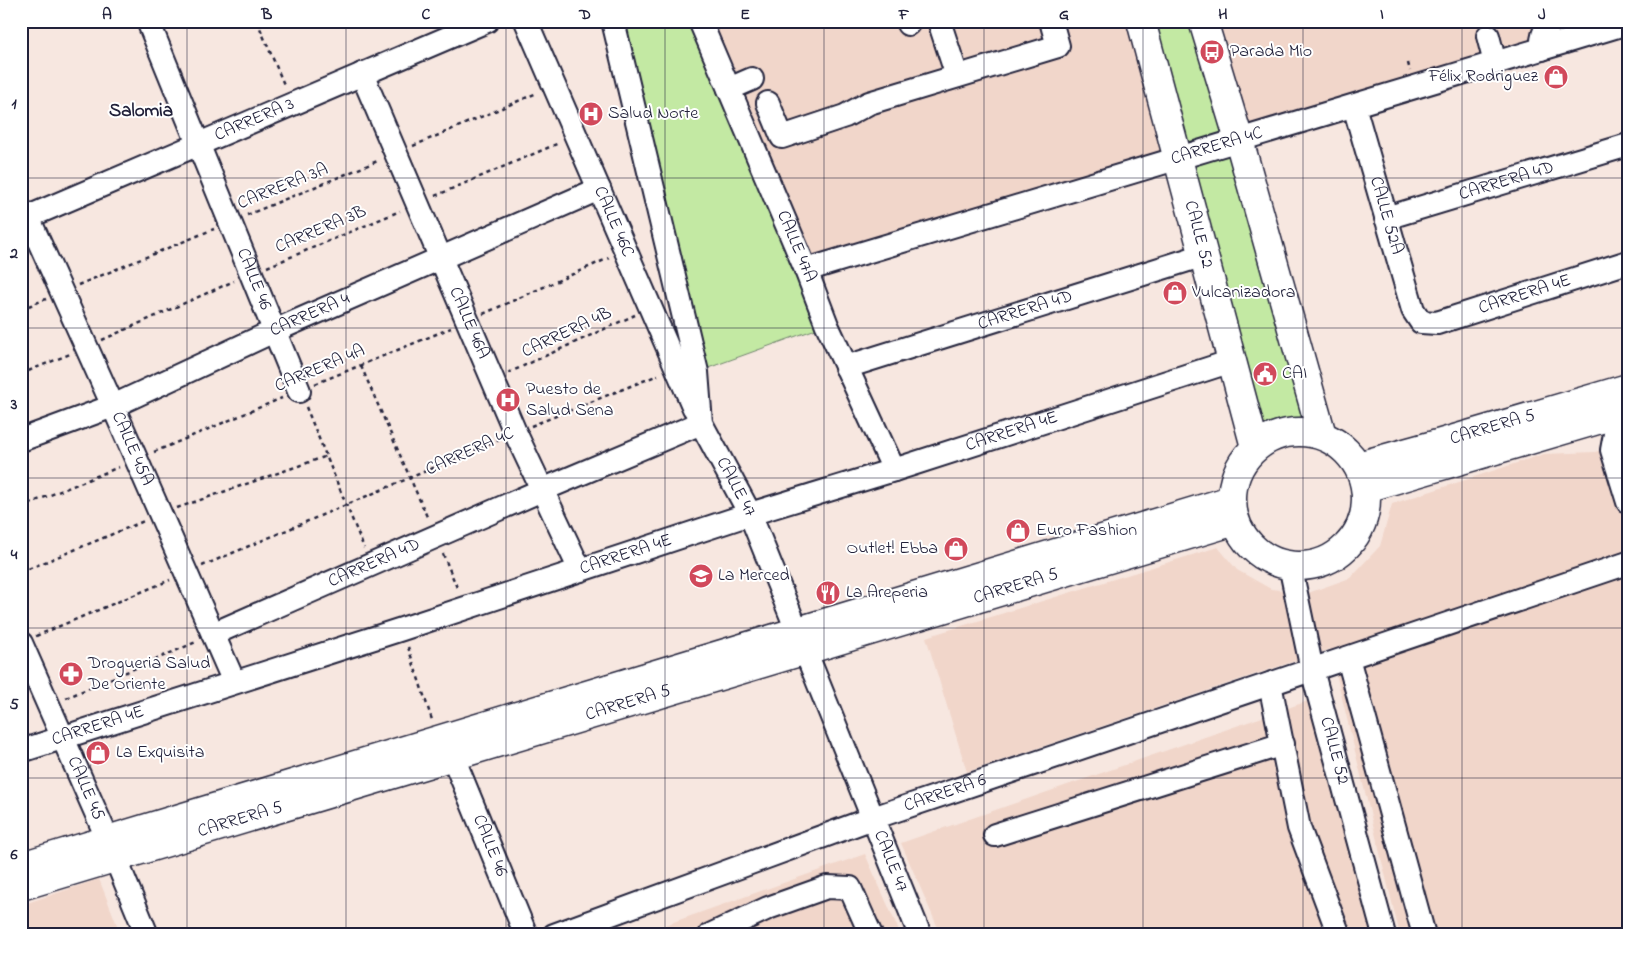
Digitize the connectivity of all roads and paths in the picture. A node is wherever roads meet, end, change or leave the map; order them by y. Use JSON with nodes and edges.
{"nodes":[{"id":1,"x":148,"y":21,"type":"edge"},
{"id":2,"x":257,"y":21,"type":"edge"},
{"id":3,"x":487,"y":21,"type":"edge"},
{"id":4,"x":526,"y":21,"type":"edge"},
{"id":5,"x":613,"y":21,"type":"edge"},
{"id":6,"x":700,"y":21,"type":"edge"},
{"id":7,"x":940,"y":21,"type":"edge"},
{"id":8,"x":1051,"y":21,"type":"edge"},
{"id":9,"x":1141,"y":21,"type":"edge"},
{"id":10,"x":1203,"y":21,"type":"edge"},
{"id":11,"x":1557,"y":21,"type":"edge"},
{"id":12,"x":1628,"y":24,"type":"edge"},
{"id":13,"x":1488,"y":36,"type":"dead end"},
{"id":14,"x":1542,"y":49,"type":"junction"},
{"id":15,"x":1495,"y":63,"type":"junction"},
{"id":16,"x":362,"y":74,"type":"junction"},
{"id":17,"x":958,"y":76,"type":"junction"},
{"id":18,"x":752,"y":79,"type":"dead end"},
{"id":19,"x":554,"y":86,"type":"junction"},
{"id":20,"x":729,"y":89,"type":"junction"},
{"id":21,"x":288,"y":92,"type":"dead end"},
{"id":22,"x":768,"y":103,"type":"dead end"},
{"id":23,"x":1354,"y":106,"type":"junction"},
{"id":24,"x":576,"y":135,"type":"junction"},
{"id":25,"x":1238,"y":140,"type":"junction"},
{"id":26,"x":197,"y":144,"type":"junction"},
{"id":27,"x":1628,"y":145,"type":"edge"},
{"id":28,"x":396,"y":154,"type":"junction"},
{"id":29,"x":1178,"y":158,"type":"junction"},
{"id":30,"x":599,"y":189,"type":"junction"},
{"id":31,"x":417,"y":204,"type":"junction"},
{"id":32,"x":24,"y":218,"type":"edge"},
{"id":33,"x":1386,"y":218,"type":"junction"},
{"id":34,"x":230,"y":222,"type":"junction"},
{"id":35,"x":626,"y":250,"type":"junction"},
{"id":36,"x":1204,"y":255,"type":"junction"},
{"id":37,"x":440,"y":259,"type":"junction"},
{"id":38,"x":1628,"y":262,"type":"edge"},
{"id":39,"x":806,"y":270,"type":"junction"},
{"id":40,"x":251,"y":273,"type":"junction"},
{"id":41,"x":62,"y":292,"type":"junction"},
{"id":42,"x":651,"y":308,"type":"junction"},
{"id":43,"x":21,"y":309,"type":"edge"},
{"id":44,"x":468,"y":321,"type":"junction"},
{"id":45,"x":1421,"y":322,"type":"joint"},
{"id":46,"x":274,"y":331,"type":"junction"},
{"id":47,"x":86,"y":348,"type":"junction"},
{"id":48,"x":1232,"y":361,"type":"junction"},
{"id":49,"x":361,"y":365,"type":"junction"},
{"id":50,"x":677,"y":367,"type":"junction"},
{"id":51,"x":846,"y":367,"type":"junction"},
{"id":52,"x":21,"y":374,"type":"edge"},
{"id":53,"x":493,"y":380,"type":"junction"},
{"id":54,"x":300,"y":391,"type":"junction"},
{"id":55,"x":1622,"y":401,"type":"edge"},
{"id":56,"x":113,"y":406,"type":"junction"},
{"id":57,"x":701,"y":423,"type":"junction"},
{"id":58,"x":515,"y":432,"type":"junction"},
{"id":59,"x":1322,"y":435,"type":"junction"},
{"id":60,"x":21,"y":440,"type":"edge"},
{"id":61,"x":1255,"y":447,"type":"junction"},
{"id":62,"x":136,"y":460,"type":"junction"},
{"id":63,"x":894,"y":470,"type":"junction"},
{"id":64,"x":1362,"y":477,"type":"junction"},
{"id":65,"x":411,"y":478,"type":"junction"},
{"id":66,"x":542,"y":490,"type":"junction"},
{"id":67,"x":1628,"y":502,"type":"edge"},
{"id":68,"x":347,"y":505,"type":"junction"},
{"id":69,"x":21,"y":507,"type":"edge"},
{"id":70,"x":1233,"y":510,"type":"junction"},
{"id":71,"x":750,"y":514,"type":"junction"},
{"id":72,"x":436,"y":537,"type":"junction"},
{"id":73,"x":1628,"y":563,"type":"edge"},
{"id":74,"x":372,"y":565,"type":"junction"},
{"id":75,"x":1290,"y":566,"type":"junction"},
{"id":76,"x":580,"y":570,"type":"junction"},
{"id":77,"x":465,"y":608,"type":"junction"},
{"id":78,"x":402,"y":629,"type":"junction"},
{"id":79,"x":213,"y":634,"type":"junction"},
{"id":80,"x":801,"y":641,"type":"junction"},
{"id":81,"x":21,"y":643,"type":"edge"},
{"id":82,"x":1348,"y":658,"type":"junction"},
{"id":83,"x":1312,"y":670,"type":"junction"},
{"id":84,"x":234,"y":682,"type":"junction"},
{"id":85,"x":1270,"y":684,"type":"junction"},
{"id":86,"x":49,"y":706,"type":"junction"},
{"id":87,"x":433,"y":722,"type":"dead end"},
{"id":88,"x":63,"y":738,"type":"junction"},
{"id":89,"x":1283,"y":744,"type":"junction"},
{"id":90,"x":21,"y":751,"type":"edge"},
{"id":91,"x":453,"y":757,"type":"junction"},
{"id":92,"x":872,"y":818,"type":"junction"},
{"id":93,"x":995,"y":835,"type":"dead end"},
{"id":94,"x":112,"y":849,"type":"junction"},
{"id":95,"x":21,"y":866,"type":"edge"},
{"id":96,"x":21,"y":886,"type":"edge"},
{"id":97,"x":147,"y":935,"type":"edge"},
{"id":98,"x":526,"y":935,"type":"edge"},
{"id":99,"x":554,"y":935,"type":"edge"},
{"id":100,"x":710,"y":935,"type":"edge"},
{"id":101,"x":870,"y":935,"type":"edge"},
{"id":102,"x":920,"y":935,"type":"edge"},
{"id":103,"x":1339,"y":935,"type":"edge"},
{"id":104,"x":1384,"y":935,"type":"edge"},
{"id":105,"x":1424,"y":935,"type":"edge"}],
"edges":[{"from":1,"to":26,"type":"street","name":"CALLE 46"},
{"from":2,"to":21,"type":"path"},
{"from":3,"to":16,"type":"street","name":"CARRERA 3"},
{"from":4,"to":19,"type":"street","name":"CALLE 46C"},
{"from":5,"to":57,"type":"street","name":"CALLE 47"},
{"from":6,"to":20,"type":"street","name":"CALLE 47A"},
{"from":7,"to":17,"type":"street"},
{"from":8,"to":17,"type":"street"},
{"from":9,"to":29,"type":"main road","name":"CALLE 52"},
{"from":10,"to":25,"type":"main road"},
{"from":11,"to":14,"type":"street"},
{"from":12,"to":14,"type":"street","name":"CARRERA 4C"},
{"from":13,"to":15,"type":"street"},
{"from":14,"to":15,"type":"street","name":"CARRERA 4C"},
{"from":15,"to":23,"type":"street","name":"CARRERA 4C"},
{"from":16,"to":26,"type":"street","name":"CARRERA 3"},
{"from":16,"to":28,"type":"street","name":"CALLE 46A"},
{"from":17,"to":22,"type":"street"},
{"from":18,"to":20,"type":"street"},
{"from":19,"to":24,"type":"street","name":"CALLE 46C"},
{"from":19,"to":28,"type":"path","name":"CARRERA 3A"},
{"from":20,"to":39,"type":"street","name":"CALLE 47A"},
{"from":23,"to":25,"type":"street","name":"CARRERA 4C"},
{"from":23,"to":33,"type":"street","name":"CALLE 52A"},
{"from":24,"to":30,"type":"street","name":"CALLE 46C"},
{"from":24,"to":31,"type":"path","name":"CARRERA 3B"},
{"from":25,"to":29,"type":"street","name":"CARRERA 4C"},
{"from":25,"to":59,"type":"main road"},
{"from":26,"to":32,"type":"street","name":"CARRERA 3"},
{"from":26,"to":34,"type":"street","name":"CALLE 46"},
{"from":27,"to":33,"type":"street","name":"CARRERA 4D"},
{"from":28,"to":31,"type":"street","name":"CALLE 46A"},
{"from":28,"to":34,"type":"path","name":"CARRERA 3A"},
{"from":29,"to":36,"type":"main road","name":"CALLE 52"},
{"from":29,"to":39,"type":"street","name":"CARRERA 4C"},
{"from":30,"to":35,"type":"street","name":"CALLE 46C"},
{"from":30,"to":37,"type":"street","name":"CARRERA 4"},
{"from":31,"to":37,"type":"street","name":"CALLE 46A"},
{"from":31,"to":40,"type":"path","name":"CARRERA 3B"},
{"from":32,"to":41,"type":"street","name":"CALLE 45A"},
{"from":33,"to":45,"type":"street","name":"CALLE 52A"},
{"from":34,"to":40,"type":"street","name":"CALLE 46"},
{"from":34,"to":41,"type":"path","name":"CARRERA 3A"},
{"from":35,"to":42,"type":"street","name":"CALLE 46C"},
{"from":35,"to":44,"type":"path","name":"CARRERA 4A"},
{"from":36,"to":48,"type":"main road","name":"CALLE 52"},
{"from":36,"to":51,"type":"street","name":"CARRERA 4D"},
{"from":37,"to":44,"type":"street","name":"CALLE 46A"},
{"from":37,"to":46,"type":"street","name":"CARRERA 4"},
{"from":38,"to":45,"type":"street","name":"CARRERA 4E"},
{"from":39,"to":51,"type":"street","name":"CALLE 47A"},
{"from":40,"to":46,"type":"street","name":"CALLE 46"},
{"from":40,"to":47,"type":"path","name":"CARRERA 3B"},
{"from":41,"to":43,"type":"path","name":"CARRERA 3A"},
{"from":41,"to":47,"type":"street","name":"CALLE 45A"},
{"from":42,"to":50,"type":"street","name":"CALLE 46C"},
{"from":42,"to":53,"type":"path","name":"CARRERA 4B"},
{"from":44,"to":49,"type":"path","name":"CARRERA 4A"},
{"from":44,"to":53,"type":"street","name":"CALLE 46A"},
{"from":46,"to":54,"type":"street","name":"CALLE 46"},
{"from":46,"to":56,"type":"street","name":"CARRERA 4"},
{"from":47,"to":52,"type":"path","name":"CARRERA 3B"},
{"from":47,"to":56,"type":"street","name":"CALLE 45A"},
{"from":48,"to":61,"type":"main road","name":"CALLE 52"},
{"from":48,"to":63,"type":"street","name":"CARRERA 4E"},
{"from":49,"to":54,"type":"path","name":"CARRERA 4A"},
{"from":49,"to":65,"type":"path"},
{"from":50,"to":57,"type":"street","name":"CALLE 46C"},
{"from":50,"to":58,"type":"path","name":"CARRERA 4C"},
{"from":51,"to":63,"type":"street","name":"CALLE 47A"},
{"from":53,"to":58,"type":"street","name":"CALLE 46A"},
{"from":54,"to":62,"type":"path","name":"CARRERA 4A"},
{"from":54,"to":68,"type":"path"},
{"from":55,"to":64,"type":"main road","name":"CARRERA 5"},
{"from":55,"to":67,"type":"street"},
{"from":56,"to":60,"type":"street","name":"CARRERA 4"},
{"from":56,"to":62,"type":"street","name":"CALLE 45A"},
{"from":57,"to":66,"type":"street","name":"CARRERA 4D"},
{"from":57,"to":71,"type":"street","name":"CALLE 47"},
{"from":58,"to":65,"type":"path","name":"CARRERA 4C"},
{"from":58,"to":66,"type":"street","name":"CALLE 46A"},
{"from":59,"to":61,"type":"main road"},
{"from":59,"to":64,"type":"main road"},
{"from":61,"to":70,"type":"main road"},
{"from":62,"to":69,"type":"path","name":"CARRERA 4A"},
{"from":62,"to":79,"type":"street","name":"CALLE 45A"},
{"from":63,"to":71,"type":"street","name":"CARRERA 4E"},
{"from":64,"to":75,"type":"main road"},
{"from":65,"to":68,"type":"path","name":"CARRERA 4C"},
{"from":65,"to":72,"type":"path"},
{"from":66,"to":72,"type":"street","name":"CARRERA 4D"},
{"from":66,"to":76,"type":"street","name":"CALLE 46A"},
{"from":68,"to":74,"type":"path"},
{"from":70,"to":75,"type":"main road"},
{"from":70,"to":80,"type":"main road","name":"CARRERA 5"},
{"from":71,"to":76,"type":"street","name":"CARRERA 4E"},
{"from":71,"to":80,"type":"street","name":"CALLE 47"},
{"from":72,"to":74,"type":"street","name":"CARRERA 4D"},
{"from":72,"to":77,"type":"path"},
{"from":73,"to":82,"type":"street","name":"CARRERA 6"},
{"from":74,"to":79,"type":"street","name":"CARRERA 4D"},
{"from":75,"to":83,"type":"street","name":"CALLE 52"},
{"from":76,"to":77,"type":"street","name":"CARRERA 4E"},
{"from":77,"to":78,"type":"street","name":"CARRERA 4E"},
{"from":78,"to":84,"type":"street","name":"CARRERA 4E"},
{"from":78,"to":87,"type":"path"},
{"from":79,"to":84,"type":"street","name":"CALLE 45A"},
{"from":79,"to":86,"type":"path"},
{"from":80,"to":91,"type":"main road","name":"CARRERA 5"},
{"from":80,"to":92,"type":"street","name":"CALLE 47"},
{"from":80,"to":94,"type":"main road","name":"CARRERA 5"},
{"from":81,"to":86,"type":"street","name":"CALLE 45"},
{"from":82,"to":83,"type":"street","name":"CARRERA 6"},
{"from":82,"to":105,"type":"street"},
{"from":83,"to":85,"type":"street","name":"CARRERA 6"},
{"from":83,"to":104,"type":"street","name":"CALLE 52"},
{"from":84,"to":88,"type":"street","name":"CARRERA 4E"},
{"from":85,"to":89,"type":"street"},
{"from":85,"to":92,"type":"street","name":"CARRERA 6"},
{"from":86,"to":88,"type":"street","name":"CALLE 45"},
{"from":88,"to":90,"type":"street","name":"CARRERA 4E"},
{"from":88,"to":94,"type":"street","name":"CALLE 45"},
{"from":89,"to":93,"type":"street"},
{"from":89,"to":103,"type":"street"},
{"from":91,"to":94,"type":"main road","name":"CARRERA 5"},
{"from":91,"to":98,"type":"street","name":"CALLE 46"},
{"from":92,"to":99,"type":"street","name":"CARRERA 6"},
{"from":92,"to":102,"type":"street","name":"CALLE 47"},
{"from":94,"to":95,"type":"main road","name":"CARRERA 5"},
{"from":94,"to":96,"type":"main road","name":"CARRERA 5"},
{"from":94,"to":97,"type":"street","name":"CALLE 45"},
{"from":100,"to":101,"type":"street"}]}
